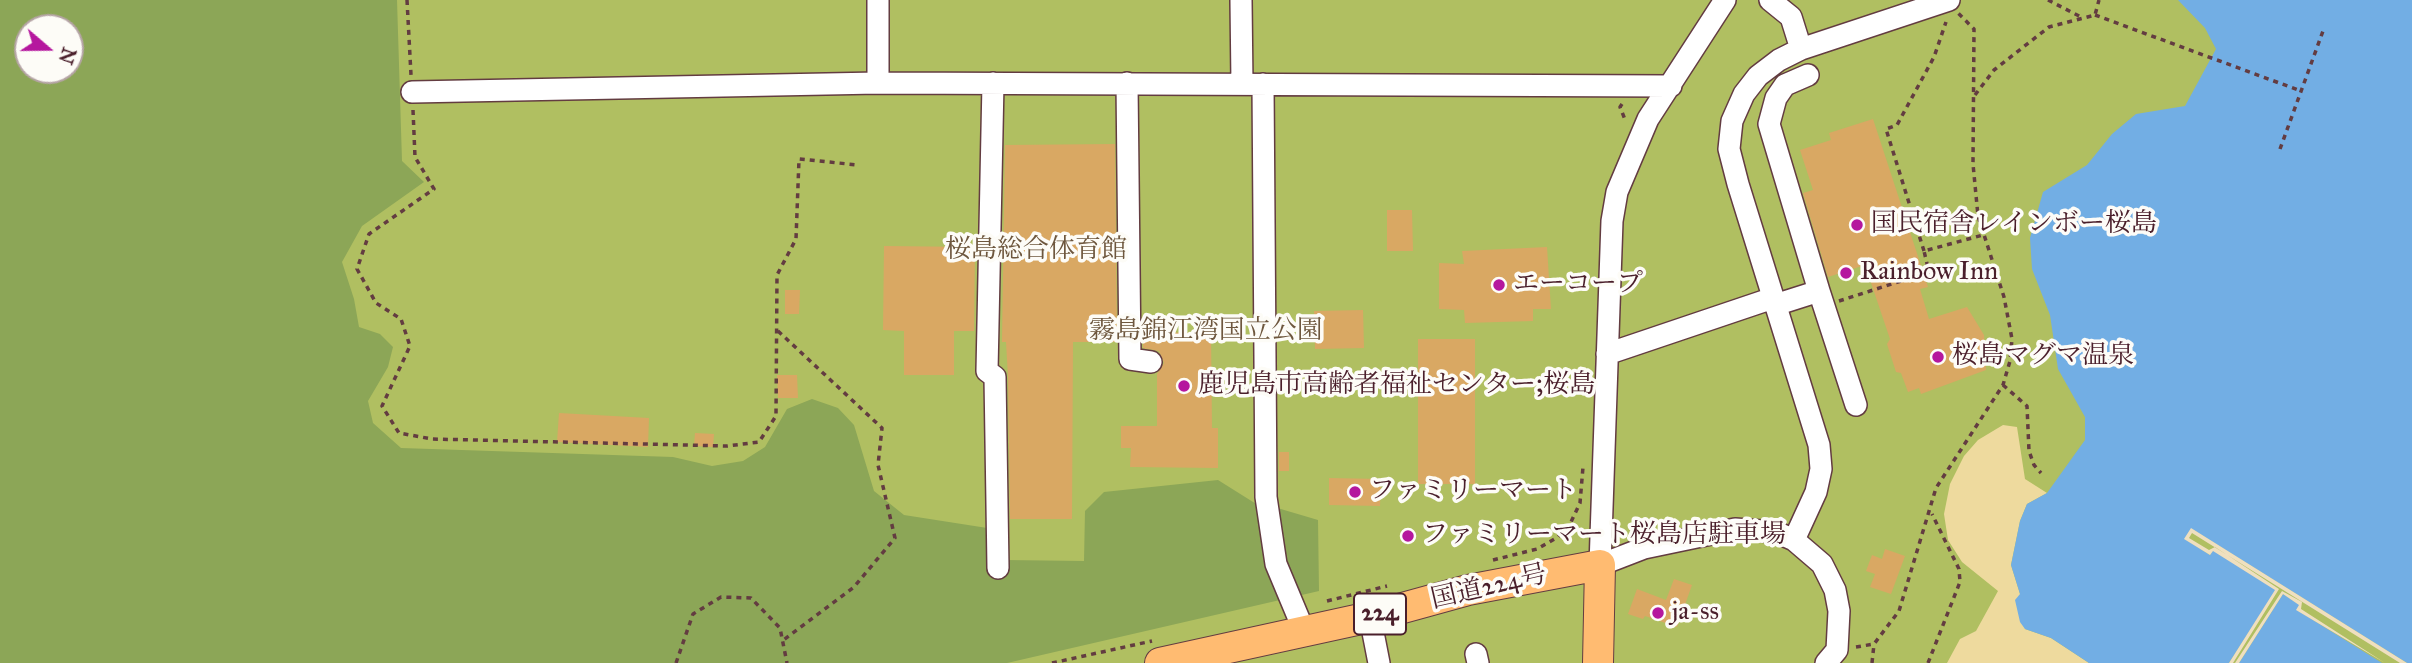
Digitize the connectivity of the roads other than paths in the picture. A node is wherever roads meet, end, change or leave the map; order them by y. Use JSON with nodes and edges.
{"nodes":[{"id":1,"x":878,"y":0,"type":"edge"},
{"id":2,"x":1241,"y":0,"type":"edge"},
{"id":3,"x":1725,"y":0,"type":"edge"},
{"id":4,"x":1770,"y":0,"type":"edge"},
{"id":5,"x":1944,"y":2,"type":"edge"},
{"id":6,"x":1801,"y":49,"type":"junction"},
{"id":7,"x":1808,"y":75,"type":"dead end"},
{"id":8,"x":878,"y":83,"type":"junction"},
{"id":9,"x":993,"y":83,"type":"junction"},
{"id":10,"x":1127,"y":83,"type":"junction"},
{"id":11,"x":1253,"y":84,"type":"junction"},
{"id":12,"x":1671,"y":86,"type":"junction"},
{"id":13,"x":412,"y":92,"type":"road end"},
{"id":14,"x":1822,"y":299,"type":"junction"},
{"id":15,"x":1774,"y":302,"type":"junction"},
{"id":16,"x":1607,"y":354,"type":"junction"},
{"id":17,"x":1151,"y":362,"type":"dead end"},
{"id":18,"x":1856,"y":405,"type":"dead end"},
{"id":19,"x":1794,"y":540,"type":"junction"},
{"id":20,"x":1600,"y":565,"type":"junction"},
{"id":21,"x":998,"y":568,"type":"dead end"},
{"id":22,"x":1370,"y":617,"type":"junction"},
{"id":23,"x":1299,"y":620,"type":"junction"},
{"id":24,"x":1157,"y":652,"type":"edge"},
{"id":25,"x":1834,"y":659,"type":"edge"},
{"id":26,"x":1379,"y":663,"type":"edge"},
{"id":27,"x":1598,"y":663,"type":"edge"}],
"edges":[{"from":1,"to":8,"type":"street"},
{"from":2,"to":11,"type":"street"},
{"from":3,"to":12,"type":"street"},
{"from":4,"to":6,"type":"street"},
{"from":5,"to":6,"type":"street"},
{"from":6,"to":15,"type":"street"},
{"from":7,"to":14,"type":"street"},
{"from":8,"to":9,"type":"street"},
{"from":8,"to":13,"type":"street"},
{"from":9,"to":10,"type":"street"},
{"from":9,"to":21,"type":"street"},
{"from":10,"to":11,"type":"street"},
{"from":10,"to":17,"type":"street"},
{"from":11,"to":12,"type":"street"},
{"from":11,"to":23,"type":"street"},
{"from":12,"to":16,"type":"street"},
{"from":14,"to":15,"type":"street"},
{"from":14,"to":18,"type":"street"},
{"from":15,"to":16,"type":"street"},
{"from":15,"to":19,"type":"street"},
{"from":16,"to":20,"type":"street"},
{"from":19,"to":20,"type":"street"},
{"from":19,"to":25,"type":"street"},
{"from":20,"to":22,"type":"highway","name":"国道224号","number":"224"},
{"from":20,"to":27,"type":"highway"},
{"from":22,"to":23,"type":"highway","name":"国道224号","number":"224"},
{"from":22,"to":26,"type":"street"},
{"from":23,"to":24,"type":"highway","name":"国道224号","number":"224"}]}
